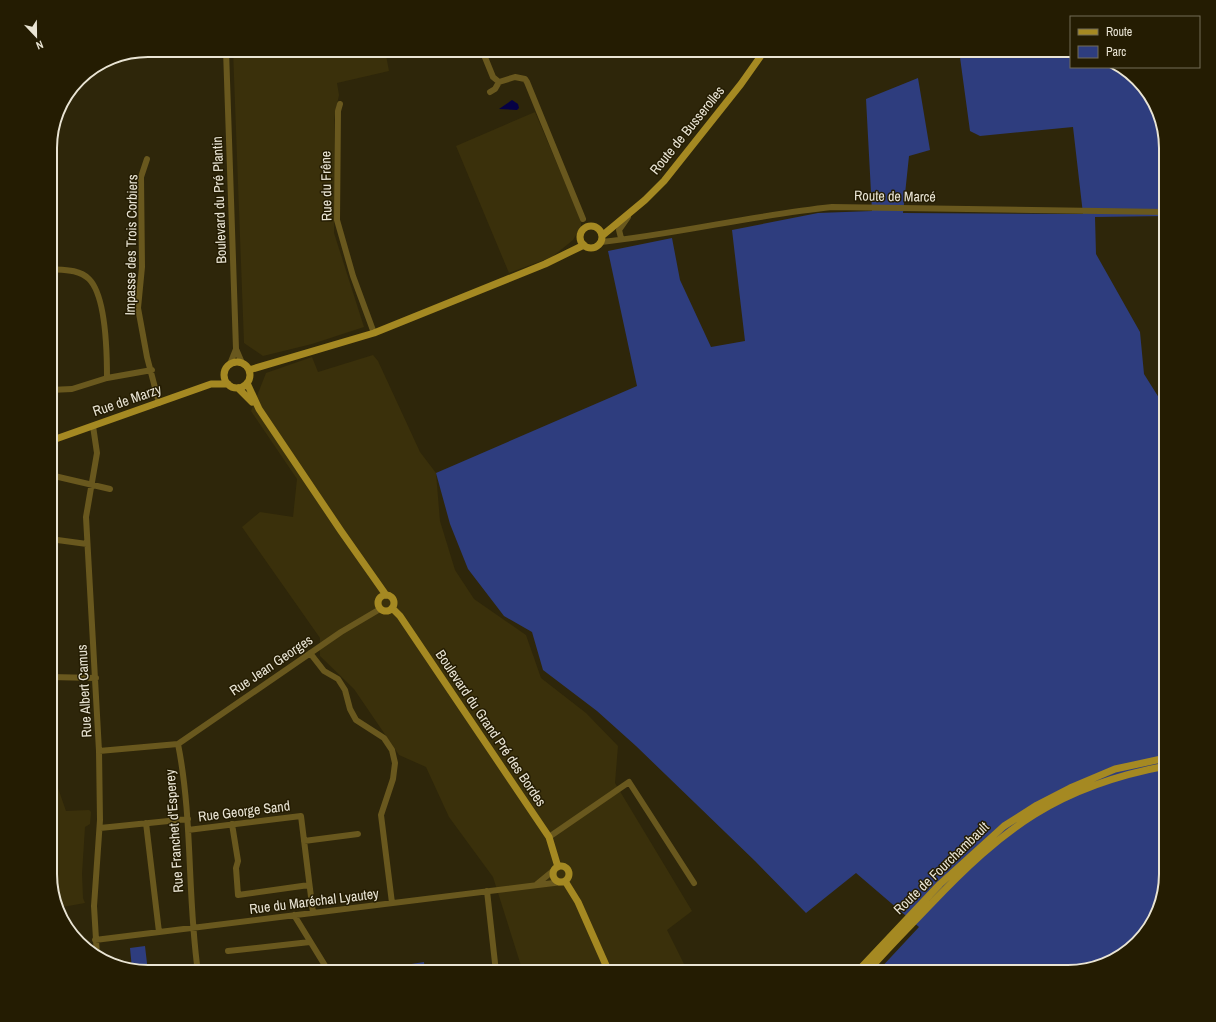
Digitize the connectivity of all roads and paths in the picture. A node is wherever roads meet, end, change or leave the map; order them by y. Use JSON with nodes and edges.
{"nodes":[{"id":1,"x":226,"y":57,"type":"edge"},
{"id":2,"x":485,"y":57,"type":"edge"},
{"id":3,"x":759,"y":57,"type":"edge"},
{"id":4,"x":498,"y":82,"type":"junction"},
{"id":5,"x":490,"y":92,"type":"dead end"},
{"id":6,"x":340,"y":104,"type":"dead end"},
{"id":7,"x":147,"y":159,"type":"dead end"},
{"id":8,"x":631,"y":212,"type":"junction"},
{"id":9,"x":1159,"y":212,"type":"edge"},
{"id":10,"x":583,"y":219,"type":"junction"},
{"id":11,"x":590,"y":226,"type":"junction"},
{"id":12,"x":582,"y":233,"type":"junction"},
{"id":13,"x":601,"y":236,"type":"junction"},
{"id":14,"x":624,"y":239,"type":"junction"},
{"id":15,"x":584,"y":245,"type":"junction"},
{"id":16,"x":558,"y":257,"type":"junction"},
{"id":17,"x":57,"y":269,"type":"edge"},
{"id":18,"x":374,"y":334,"type":"junction"},
{"id":19,"x":236,"y":349,"type":"junction"},
{"id":20,"x":242,"y":363,"type":"junction"},
{"id":21,"x":230,"y":364,"type":"junction"},
{"id":22,"x":152,"y":370,"type":"junction"},
{"id":23,"x":249,"y":370,"type":"junction"},
{"id":24,"x":224,"y":374,"type":"junction"},
{"id":25,"x":107,"y":378,"type":"junction"},
{"id":26,"x":247,"y":383,"type":"junction"},
{"id":27,"x":211,"y":384,"type":"junction"},
{"id":28,"x":228,"y":384,"type":"junction"},
{"id":29,"x":238,"y":388,"type":"junction"},
{"id":30,"x":57,"y":390,"type":"edge"},
{"id":31,"x":159,"y":402,"type":"junction"},
{"id":32,"x":259,"y":409,"type":"junction"},
{"id":33,"x":93,"y":426,"type":"junction"},
{"id":34,"x":57,"y":439,"type":"edge"},
{"id":35,"x":57,"y":477,"type":"edge"},
{"id":36,"x":91,"y":486,"type":"junction"},
{"id":37,"x":110,"y":489,"type":"dead end"},
{"id":38,"x":57,"y":540,"type":"edge"},
{"id":39,"x":87,"y":544,"type":"junction"},
{"id":40,"x":378,"y":584,"type":"junction"},
{"id":41,"x":386,"y":595,"type":"junction"},
{"id":42,"x":378,"y":599,"type":"junction"},
{"id":43,"x":392,"y":608,"type":"junction"},
{"id":44,"x":380,"y":609,"type":"junction"},
{"id":45,"x":310,"y":653,"type":"junction"},
{"id":46,"x":57,"y":677,"type":"edge"},
{"id":47,"x":96,"y":678,"type":"junction"},
{"id":48,"x":178,"y":744,"type":"junction"},
{"id":49,"x":99,"y":751,"type":"junction"},
{"id":50,"x":1159,"y":760,"type":"edge"},
{"id":51,"x":1159,"y":768,"type":"edge"},
{"id":52,"x":188,"y":819,"type":"junction"},
{"id":53,"x":146,"y":823,"type":"junction"},
{"id":54,"x":232,"y":824,"type":"junction"},
{"id":55,"x":100,"y":828,"type":"junction"},
{"id":56,"x":188,"y":830,"type":"junction"},
{"id":57,"x":358,"y":834,"type":"dead end"},
{"id":58,"x":549,"y":837,"type":"junction"},
{"id":59,"x":304,"y":841,"type":"junction"},
{"id":60,"x":556,"y":869,"type":"junction"},
{"id":61,"x":563,"y":881,"type":"junction"},
{"id":62,"x":694,"y":882,"type":"dead end"},
{"id":63,"x":310,"y":885,"type":"junction"},
{"id":64,"x":536,"y":885,"type":"junction"},
{"id":65,"x":487,"y":891,"type":"junction"},
{"id":66,"x":392,"y":903,"type":"junction"},
{"id":67,"x":313,"y":913,"type":"junction"},
{"id":68,"x":294,"y":915,"type":"junction"},
{"id":69,"x":192,"y":928,"type":"junction"},
{"id":70,"x":159,"y":932,"type":"junction"},
{"id":71,"x":95,"y":940,"type":"junction"},
{"id":72,"x":310,"y":942,"type":"junction"},
{"id":73,"x":96,"y":948,"type":"edge"},
{"id":74,"x":228,"y":951,"type":"dead end"},
{"id":75,"x":197,"y":965,"type":"edge"},
{"id":76,"x":325,"y":965,"type":"edge"},
{"id":77,"x":495,"y":965,"type":"edge"},
{"id":78,"x":606,"y":965,"type":"edge"},
{"id":79,"x":864,"y":965,"type":"edge"},
{"id":80,"x":874,"y":965,"type":"edge"}],
"edges":[{"from":1,"to":19,"type":"street","name":"Boulevard du Pré Plantin"},
{"from":2,"to":4,"type":"street"},
{"from":3,"to":8,"type":"main road","name":"Route de Busserolles"},
{"from":4,"to":5,"type":"street"},
{"from":4,"to":10,"type":"street"},
{"from":6,"to":18,"type":"street","name":"Rue du Frêne"},
{"from":7,"to":22,"type":"street","name":"Impasse des Trois Corbiers"},
{"from":8,"to":13,"type":"main road","name":"Route de Busserolles"},
{"from":8,"to":14,"type":"street"},
{"from":9,"to":14,"type":"street","name":"Route de Marcé"},
{"from":10,"to":11,"type":"main road"},
{"from":10,"to":12,"type":"main road"},
{"from":11,"to":12,"type":"main road"},
{"from":11,"to":13,"type":"main road"},
{"from":12,"to":15,"type":"main road"},
{"from":12,"to":16,"type":"main road"},
{"from":13,"to":14,"type":"street","name":"Route de Marcé"},
{"from":13,"to":15,"type":"main road"},
{"from":15,"to":16,"type":"main road"},
{"from":16,"to":18,"type":"main road"},
{"from":17,"to":25,"type":"street"},
{"from":18,"to":23,"type":"main road"},
{"from":19,"to":20,"type":"street","name":"Boulevard du Pré Plantin"},
{"from":19,"to":21,"type":"street","name":"Boulevard du Pré Plantin"},
{"from":20,"to":21,"type":"main road"},
{"from":20,"to":23,"type":"main road"},
{"from":21,"to":24,"type":"main road"},
{"from":22,"to":25,"type":"street"},
{"from":22,"to":31,"type":"street","name":"Impasse des Trois Corbiers"},
{"from":23,"to":26,"type":"main road"},
{"from":24,"to":27,"type":"main road","name":"Rue de Marzy"},
{"from":24,"to":28,"type":"main road"},
{"from":25,"to":30,"type":"street"},
{"from":26,"to":29,"type":"main road"},
{"from":26,"to":32,"type":"main road"},
{"from":27,"to":28,"type":"main road","name":"Rue de Marzy"},
{"from":27,"to":31,"type":"main road","name":"Rue de Marzy"},
{"from":28,"to":29,"type":"main road"},
{"from":29,"to":32,"type":"main road"},
{"from":31,"to":33,"type":"main road","name":"Rue de Marzy"},
{"from":32,"to":40,"type":"main road"},
{"from":33,"to":34,"type":"main road","name":"Rue de Marzy"},
{"from":33,"to":36,"type":"street","name":"Rue Albert Camus"},
{"from":35,"to":36,"type":"street"},
{"from":36,"to":37,"type":"street"},
{"from":36,"to":39,"type":"street","name":"Rue Albert Camus"},
{"from":38,"to":39,"type":"street"},
{"from":39,"to":47,"type":"street","name":"Rue Albert Camus"},
{"from":40,"to":41,"type":"main road"},
{"from":40,"to":42,"type":"main road"},
{"from":41,"to":42,"type":"main road"},
{"from":41,"to":43,"type":"main road"},
{"from":42,"to":44,"type":"main road"},
{"from":43,"to":44,"type":"main road"},
{"from":43,"to":58,"type":"main road","name":"Boulevard du Grand Pré des Bordes"},
{"from":44,"to":45,"type":"street","name":"Rue Jean Georges"},
{"from":45,"to":48,"type":"street","name":"Rue Jean Georges"},
{"from":45,"to":66,"type":"street"},
{"from":46,"to":47,"type":"street"},
{"from":47,"to":49,"type":"street","name":"Rue Albert Camus"},
{"from":48,"to":49,"type":"street"},
{"from":48,"to":52,"type":"street","name":"Rue Franchet d'Esperey"},
{"from":49,"to":55,"type":"street","name":"Rue Albert Camus"},
{"from":50,"to":79,"type":"main road","name":"Route de Fourchambault"},
{"from":51,"to":80,"type":"main road"},
{"from":52,"to":53,"type":"street"},
{"from":52,"to":56,"type":"street","name":"Rue Franchet d'Esperey"},
{"from":53,"to":55,"type":"street"},
{"from":53,"to":70,"type":"street"},
{"from":54,"to":56,"type":"street","name":"Rue George Sand"},
{"from":54,"to":59,"type":"street","name":"Rue George Sand"},
{"from":54,"to":63,"type":"street"},
{"from":55,"to":71,"type":"street","name":"Rue Albert Camus"},
{"from":56,"to":69,"type":"street","name":"Rue Franchet d'Esperey"},
{"from":57,"to":59,"type":"street"},
{"from":58,"to":60,"type":"main road","name":"Boulevard du Grand Pré des Bordes"},
{"from":58,"to":62,"type":"street"},
{"from":59,"to":63,"type":"street","name":"Rue George Sand"},
{"from":60,"to":61,"type":"main road"},
{"from":60,"to":61,"type":"main road"},
{"from":60,"to":64,"type":"street"},
{"from":61,"to":64,"type":"street","name":"Rue du Maréchal Lyautey"},
{"from":61,"to":78,"type":"main road"},
{"from":63,"to":67,"type":"street","name":"Rue George Sand"},
{"from":64,"to":65,"type":"street","name":"Rue du Maréchal Lyautey"},
{"from":65,"to":66,"type":"street","name":"Rue du Maréchal Lyautey"},
{"from":65,"to":77,"type":"street"},
{"from":66,"to":67,"type":"street","name":"Rue du Maréchal Lyautey"},
{"from":67,"to":68,"type":"street","name":"Rue du Maréchal Lyautey"},
{"from":68,"to":69,"type":"street","name":"Rue du Maréchal Lyautey"},
{"from":68,"to":72,"type":"street"},
{"from":69,"to":70,"type":"street","name":"Rue du Maréchal Lyautey"},
{"from":69,"to":75,"type":"street","name":"Rue Franchet d'Esperey"},
{"from":70,"to":71,"type":"street","name":"Rue du Maréchal Lyautey"},
{"from":71,"to":73,"type":"street","name":"Rue Albert Camus"},
{"from":72,"to":74,"type":"street"},
{"from":72,"to":76,"type":"street"}]}
